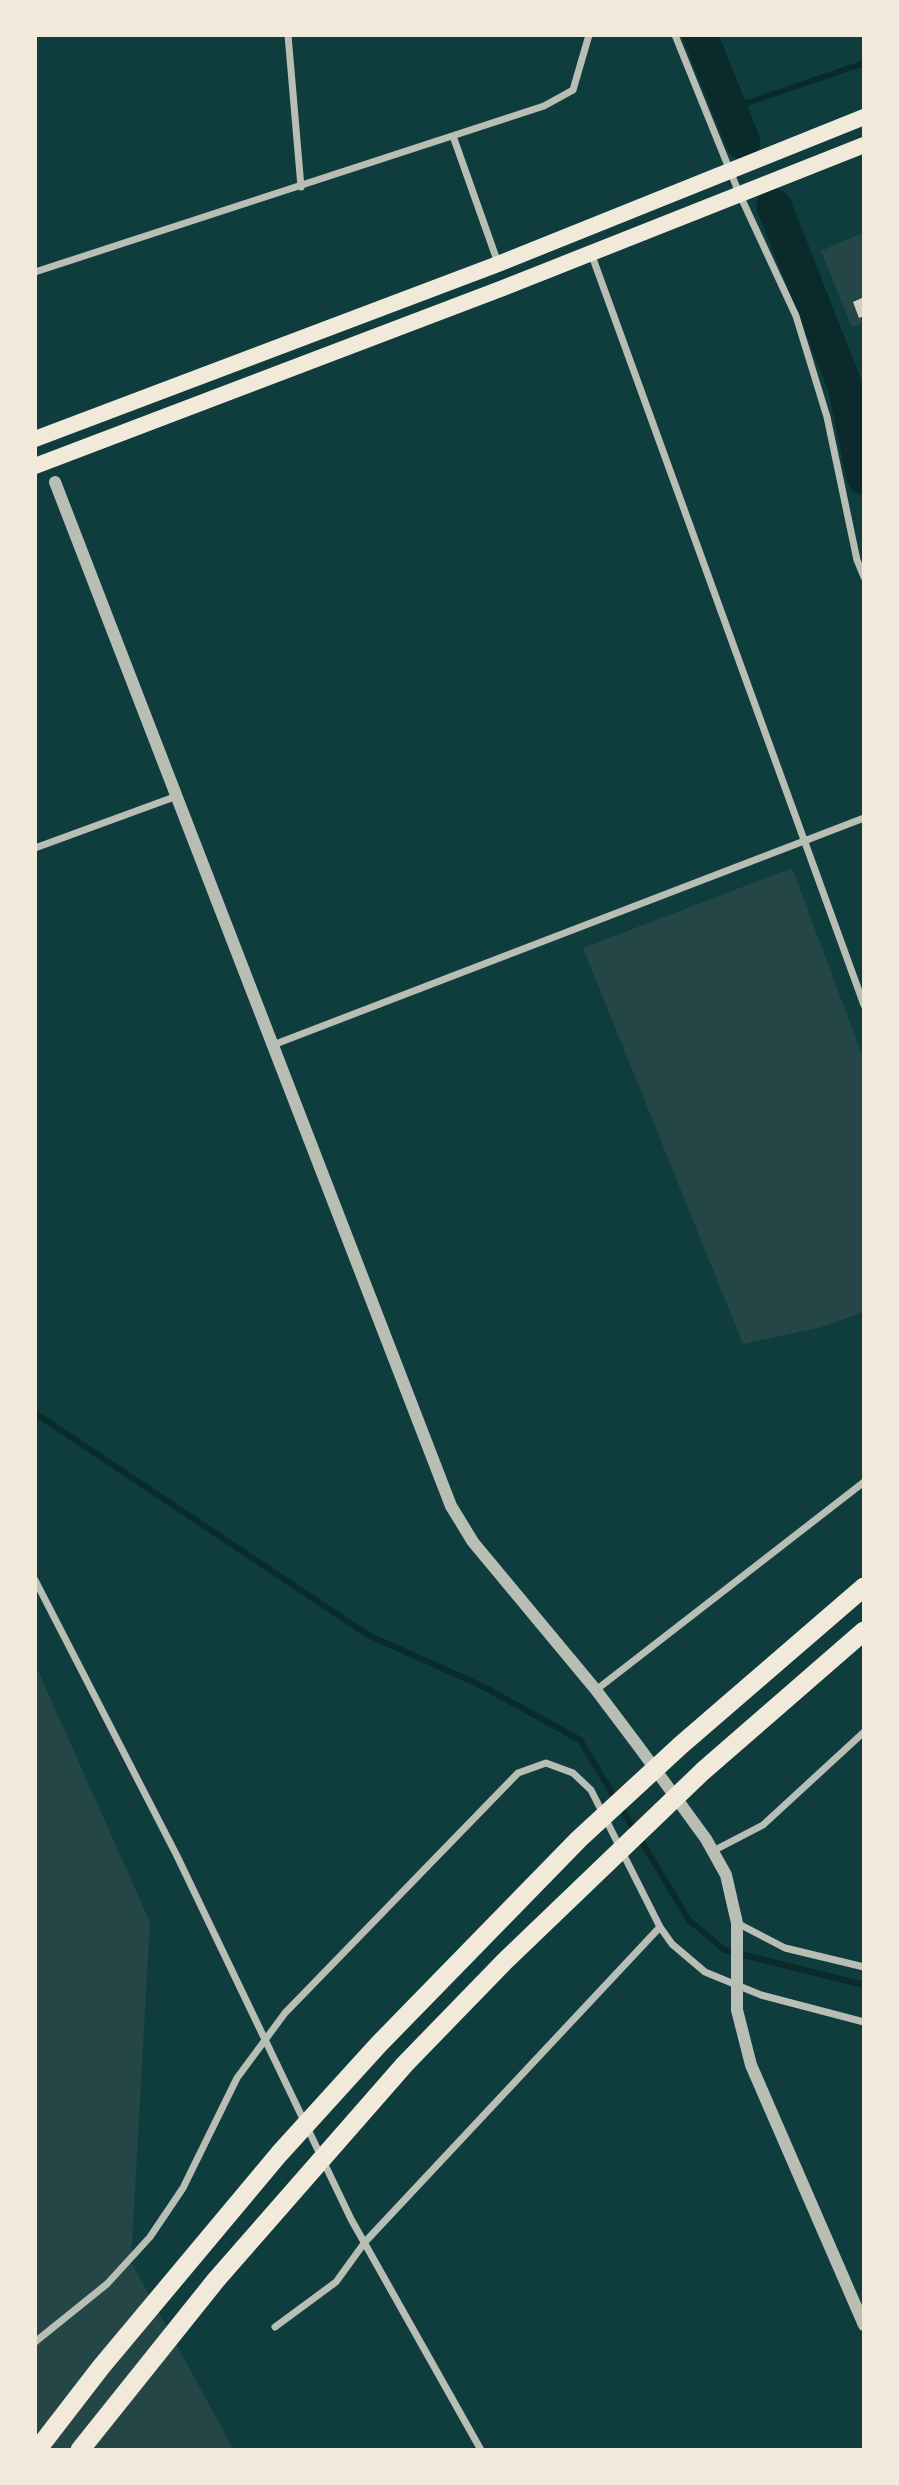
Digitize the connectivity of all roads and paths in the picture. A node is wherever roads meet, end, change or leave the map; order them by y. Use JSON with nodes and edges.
{"nodes":[{"id":1,"x":288,"y":35,"type":"edge"},
{"id":2,"x":589,"y":35,"type":"edge"},
{"id":3,"x":676,"y":35,"type":"edge"},
{"id":4,"x":864,"y":117,"type":"edge"},
{"id":5,"x":453,"y":136,"type":"junction"},
{"id":6,"x":864,"y":145,"type":"edge"},
{"id":7,"x":729,"y":169,"type":"junction"},
{"id":8,"x":301,"y":187,"type":"junction"},
{"id":9,"x":739,"y":193,"type":"junction"},
{"id":10,"x":591,"y":252,"type":"junction"},
{"id":11,"x":498,"y":264,"type":"junction"},
{"id":12,"x":35,"y":272,"type":"edge"},
{"id":13,"x":35,"y":439,"type":"edge"},
{"id":14,"x":35,"y":466,"type":"edge"},
{"id":15,"x":55,"y":482,"type":"dead end"},
{"id":16,"x":864,"y":577,"type":"edge"},
{"id":17,"x":177,"y":796,"type":"junction"},
{"id":18,"x":864,"y":818,"type":"edge"},
{"id":19,"x":803,"y":841,"type":"junction"},
{"id":20,"x":35,"y":848,"type":"edge"},
{"id":21,"x":864,"y":1005,"type":"edge"},
{"id":22,"x":273,"y":1045,"type":"junction"},
{"id":23,"x":864,"y":1482,"type":"edge"},
{"id":24,"x":35,"y":1580,"type":"edge"},
{"id":25,"x":864,"y":1587,"type":"edge"},
{"id":26,"x":864,"y":1631,"type":"edge"},
{"id":27,"x":596,"y":1690,"type":"junction"},
{"id":28,"x":864,"y":1732,"type":"edge"},
{"id":29,"x":713,"y":1851,"type":"junction"},
{"id":30,"x":737,"y":1923,"type":"junction"},
{"id":31,"x":660,"y":1927,"type":"junction"},
{"id":32,"x":864,"y":1967,"type":"edge"},
{"id":33,"x":738,"y":1987,"type":"junction"},
{"id":34,"x":864,"y":2022,"type":"edge"},
{"id":35,"x":264,"y":2041,"type":"junction"},
{"id":36,"x":365,"y":2242,"type":"junction"},
{"id":37,"x":864,"y":2326,"type":"edge"},
{"id":38,"x":275,"y":2327,"type":"dead end"},
{"id":39,"x":35,"y":2342,"type":"edge"},
{"id":40,"x":37,"y":2450,"type":"edge"},
{"id":41,"x":80,"y":2450,"type":"edge"},
{"id":42,"x":481,"y":2450,"type":"edge"}],
"edges":[{"from":1,"to":8,"type":"street"},
{"from":2,"to":5,"type":"street"},
{"from":3,"to":7,"type":"street"},
{"from":4,"to":7,"type":"main road"},
{"from":5,"to":8,"type":"street"},
{"from":5,"to":11,"type":"street"},
{"from":6,"to":9,"type":"main road"},
{"from":7,"to":9,"type":"street"},
{"from":7,"to":11,"type":"main road"},
{"from":8,"to":12,"type":"street"},
{"from":9,"to":10,"type":"main road"},
{"from":9,"to":16,"type":"street"},
{"from":10,"to":14,"type":"main road"},
{"from":10,"to":19,"type":"street"},
{"from":11,"to":13,"type":"main road"},
{"from":15,"to":17,"type":"street"},
{"from":17,"to":20,"type":"street"},
{"from":17,"to":22,"type":"street"},
{"from":18,"to":19,"type":"street"},
{"from":19,"to":21,"type":"street"},
{"from":19,"to":22,"type":"street"},
{"from":22,"to":27,"type":"street"},
{"from":23,"to":27,"type":"street"},
{"from":24,"to":35,"type":"street"},
{"from":25,"to":40,"type":"highway"},
{"from":26,"to":41,"type":"highway"},
{"from":27,"to":29,"type":"street"},
{"from":28,"to":29,"type":"street"},
{"from":29,"to":30,"type":"street"},
{"from":30,"to":32,"type":"street"},
{"from":30,"to":33,"type":"street"},
{"from":31,"to":33,"type":"street"},
{"from":31,"to":35,"type":"street"},
{"from":31,"to":36,"type":"street"},
{"from":33,"to":34,"type":"street"},
{"from":33,"to":37,"type":"street"},
{"from":35,"to":36,"type":"street"},
{"from":35,"to":39,"type":"street"},
{"from":36,"to":38,"type":"street"},
{"from":36,"to":42,"type":"street"}]}
